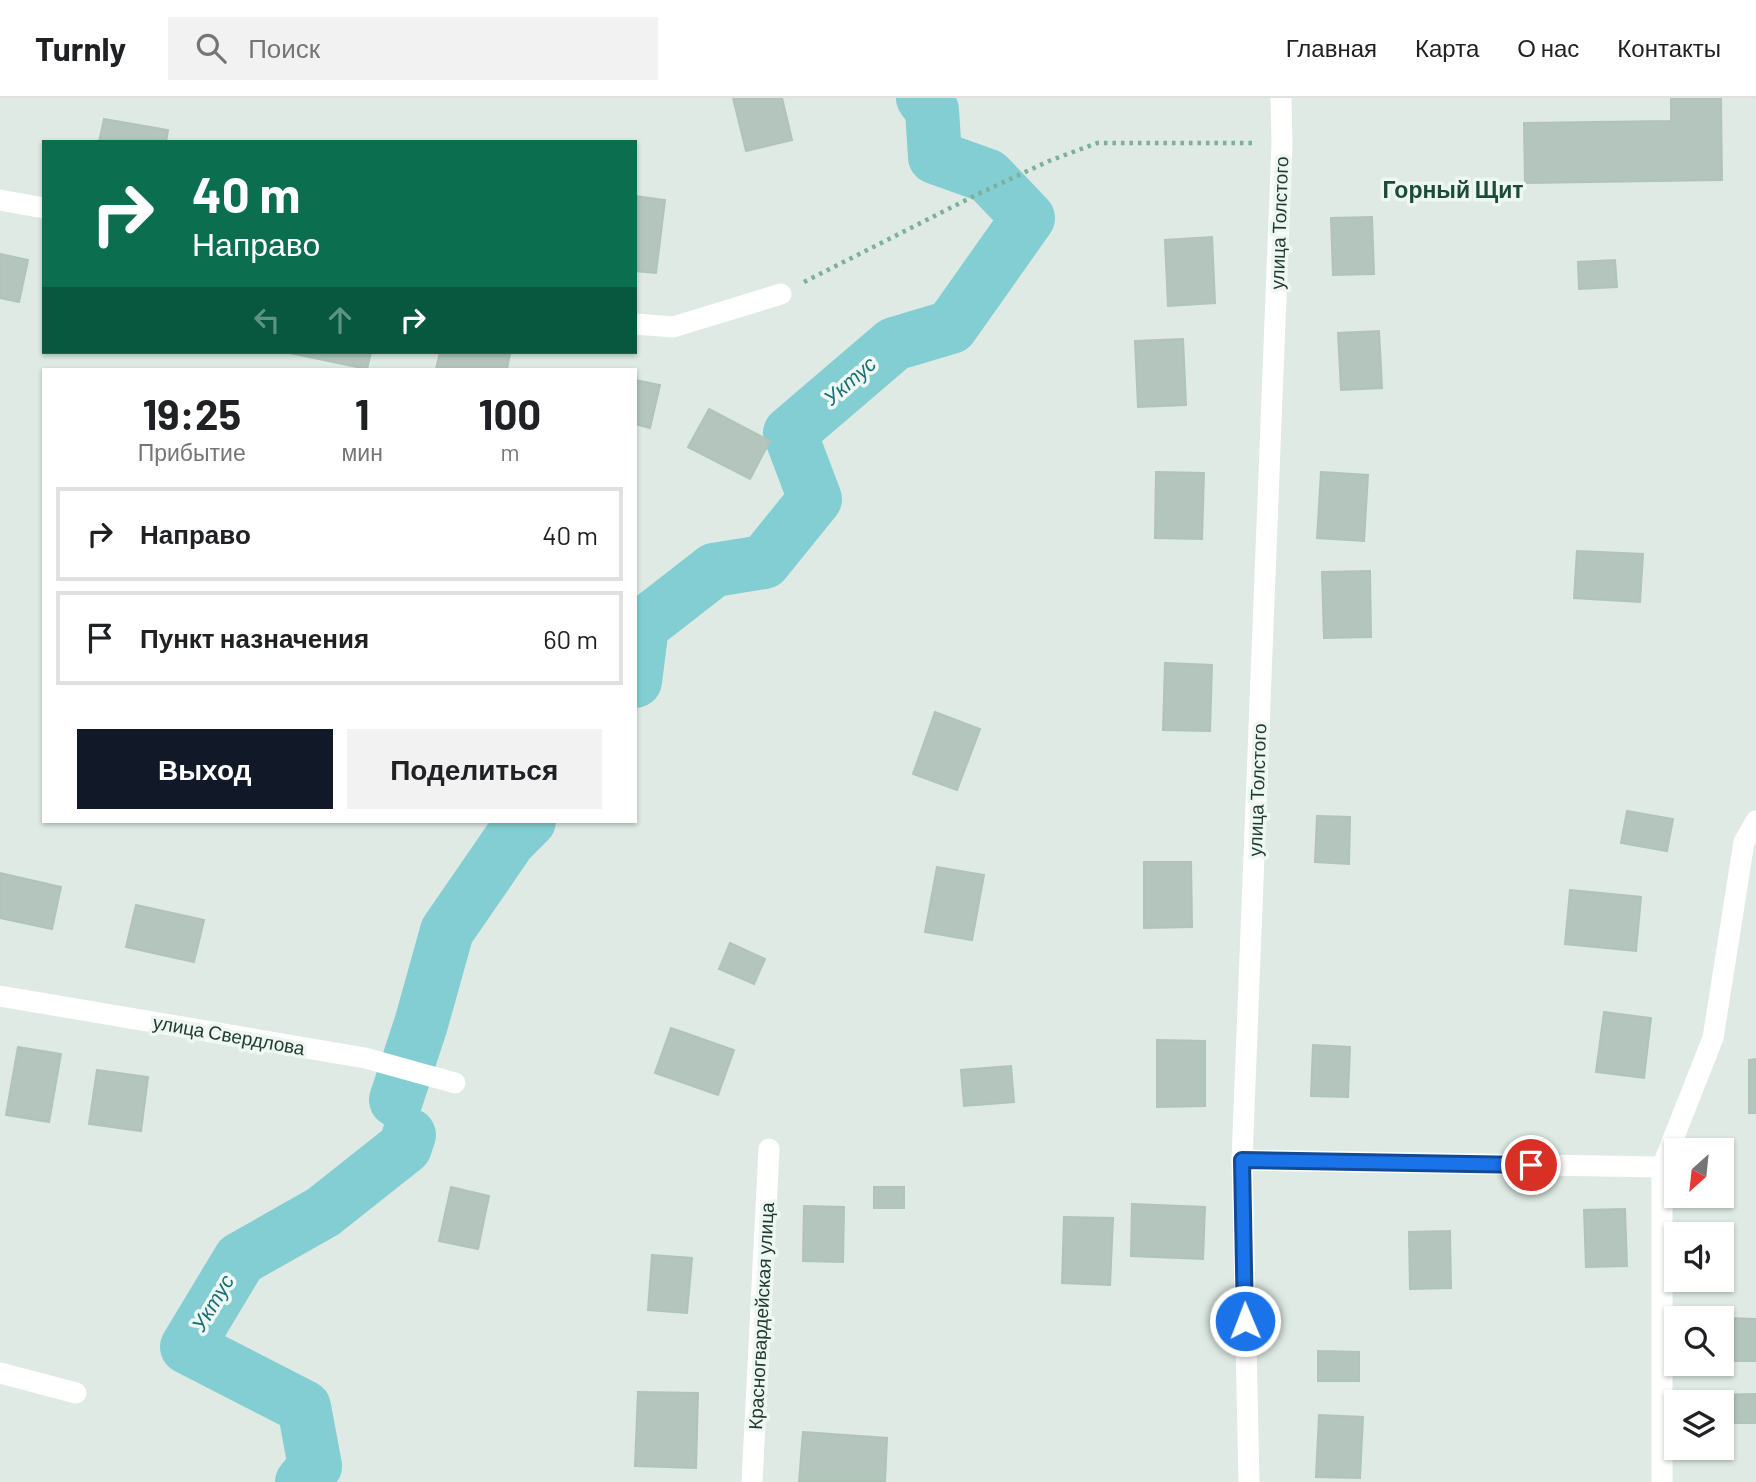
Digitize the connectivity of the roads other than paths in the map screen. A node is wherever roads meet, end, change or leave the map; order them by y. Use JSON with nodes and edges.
{"nodes":[{"id":1,"x":1281,"y":98,"type":"edge"},
{"id":2,"x":0,"y":200,"type":"edge"},
{"id":3,"x":42,"y":208,"type":"edge"},
{"id":4,"x":781,"y":294,"type":"road end"},
{"id":5,"x":637,"y":324,"type":"edge"},
{"id":6,"x":1756,"y":821,"type":"edge"},
{"id":7,"x":0,"y":996,"type":"edge"},
{"id":8,"x":455,"y":1083,"type":"dead end"},
{"id":9,"x":769,"y":1149,"type":"dead end"},
{"id":10,"x":1242,"y":1160,"type":"junction"},
{"id":11,"x":1662,"y":1167,"type":"junction"},
{"id":12,"x":0,"y":1373,"type":"edge"},
{"id":13,"x":76,"y":1393,"type":"dead end"},
{"id":14,"x":752,"y":1482,"type":"edge"},
{"id":15,"x":1249,"y":1482,"type":"edge"},
{"id":16,"x":1662,"y":1482,"type":"edge"}],
"edges":[{"from":1,"to":10,"type":"street","name":"улица Толстого"},
{"from":2,"to":3,"type":"street"},
{"from":4,"to":5,"type":"street"},
{"from":6,"to":11,"type":"street"},
{"from":7,"to":8,"type":"street","name":"улица Свердлова"},
{"from":9,"to":14,"type":"street","name":"Красногвардейская улица"},
{"from":10,"to":11,"type":"street"},
{"from":10,"to":15,"type":"street","name":"улица Толстого"},
{"from":11,"to":16,"type":"street"},
{"from":12,"to":13,"type":"street"}]}
